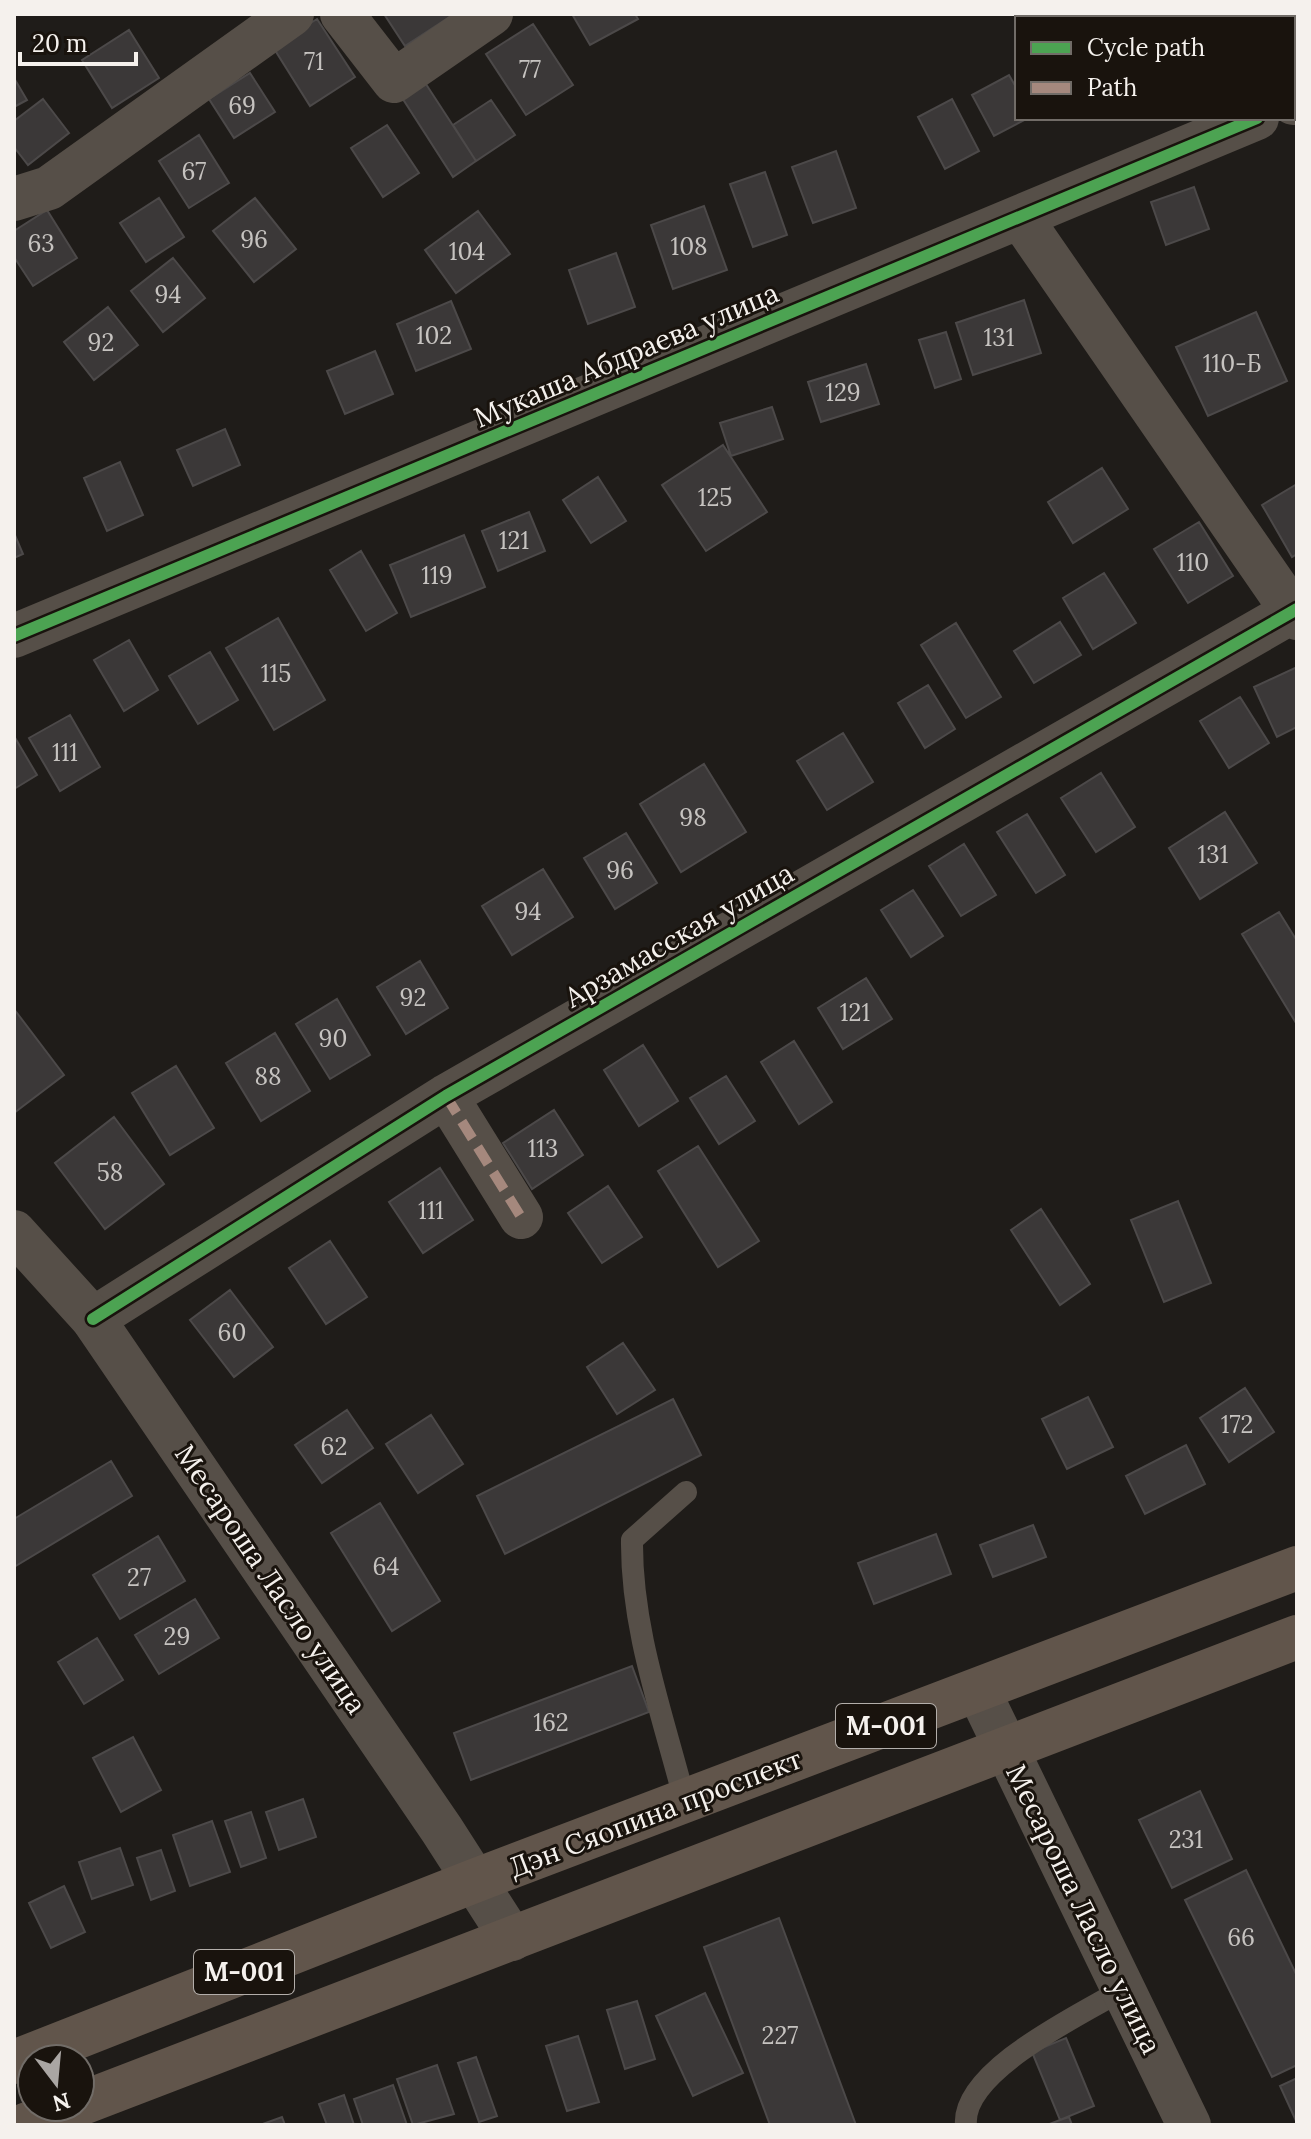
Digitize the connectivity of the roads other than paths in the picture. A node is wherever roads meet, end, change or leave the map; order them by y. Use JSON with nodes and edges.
{"nodes":[{"id":1,"x":292,"y":14,"type":"edge"},
{"id":2,"x":342,"y":14,"type":"edge"},
{"id":3,"x":491,"y":14,"type":"edge"},
{"id":4,"x":1252,"y":120,"type":"edge"},
{"id":5,"x":14,"y":199,"type":"edge"},
{"id":6,"x":1020,"y":217,"type":"junction"},
{"id":7,"x":1295,"y":613,"type":"edge"},
{"id":8,"x":14,"y":636,"type":"edge"},
{"id":9,"x":446,"y":1096,"type":"junction"},
{"id":10,"x":521,"y":1217,"type":"dead end"},
{"id":11,"x":14,"y":1232,"type":"edge"},
{"id":12,"x":93,"y":1319,"type":"junction"},
{"id":13,"x":686,"y":1492,"type":"dead end"},
{"id":14,"x":1297,"y":1568,"type":"edge"},
{"id":15,"x":1297,"y":1637,"type":"edge"},
{"id":16,"x":979,"y":1692,"type":"junction"},
{"id":17,"x":1006,"y":1750,"type":"junction"},
{"id":18,"x":685,"y":1802,"type":"junction"},
{"id":19,"x":474,"y":1881,"type":"junction"},
{"id":20,"x":512,"y":1939,"type":"junction"},
{"id":21,"x":1122,"y":1990,"type":"junction"},
{"id":22,"x":14,"y":2062,"type":"edge"},
{"id":23,"x":96,"y":2098,"type":"edge"},
{"id":24,"x":966,"y":2125,"type":"edge"},
{"id":25,"x":1189,"y":2125,"type":"edge"}],
"edges":[{"from":1,"to":5,"type":"street"},
{"from":2,"to":3,"type":"street"},
{"from":4,"to":6,"type":"street","name":"Мукаша Абдраева улица"},
{"from":6,"to":7,"type":"street"},
{"from":6,"to":8,"type":"street","name":"Мукаша Абдраева улица"},
{"from":7,"to":9,"type":"street","name":"Арзамасская улица"},
{"from":9,"to":10,"type":"street"},
{"from":9,"to":12,"type":"street","name":"Арзамасская улица"},
{"from":11,"to":12,"type":"street","name":"Месароша Ласло улица"},
{"from":12,"to":19,"type":"street","name":"Месароша Ласло улица"},
{"from":13,"to":18,"type":"lane"},
{"from":14,"to":16,"type":"main road","name":"Дэн Сяопина проспект","number":"M-001"},
{"from":15,"to":17,"type":"main road","number":"M-001"},
{"from":16,"to":17,"type":"street","name":"Месароша Ласло улица"},
{"from":16,"to":18,"type":"main road","name":"Дэн Сяопина проспект","number":"M-001"},
{"from":17,"to":20,"type":"main road","number":"M-001"},
{"from":17,"to":21,"type":"street","name":"Месароша Ласло улица"},
{"from":18,"to":19,"type":"main road","name":"Дэн Сяопина проспект","number":"M-001"},
{"from":19,"to":20,"type":"street","name":"Месароша Ласло улица"},
{"from":19,"to":22,"type":"main road","name":"Дэн Сяопина проспект","number":"M-001"},
{"from":20,"to":23,"type":"main road","number":"M-001"},
{"from":21,"to":24,"type":"lane"},
{"from":21,"to":25,"type":"street","name":"Месароша Ласло улица"}]}
